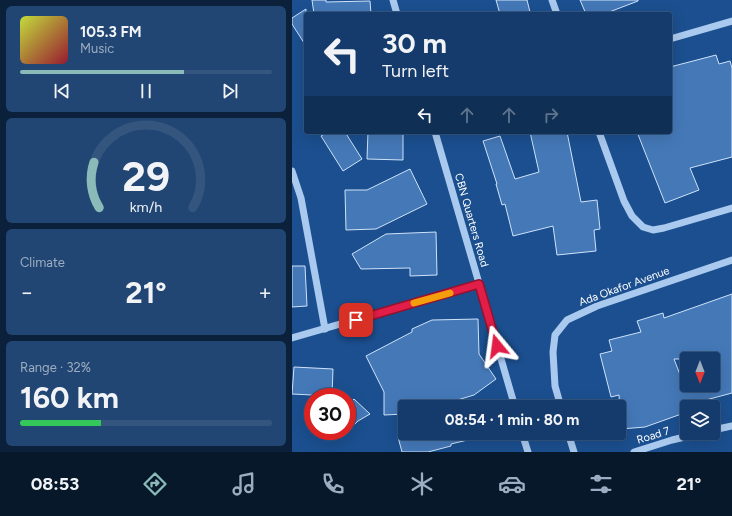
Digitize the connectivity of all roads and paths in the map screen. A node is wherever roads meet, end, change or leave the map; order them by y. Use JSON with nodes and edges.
{"nodes":[{"id":1,"x":392,"y":0,"type":"edge"},
{"id":2,"x":552,"y":0,"type":"edge"},
{"id":3,"x":396,"y":12,"type":"edge"},
{"id":4,"x":556,"y":12,"type":"edge"},
{"id":5,"x":732,"y":21,"type":"edge"},
{"id":6,"x":672,"y":38,"type":"edge"},
{"id":7,"x":436,"y":134,"type":"edge"},
{"id":8,"x":600,"y":134,"type":"edge"},
{"id":9,"x":292,"y":171,"type":"edge"},
{"id":10,"x":732,"y":208,"type":"edge"},
{"id":11,"x":732,"y":260,"type":"edge"},
{"id":12,"x":479,"y":284,"type":"junction"},
{"id":13,"x":325,"y":328,"type":"junction"},
{"id":14,"x":292,"y":338,"type":"edge"},
{"id":15,"x":513,"y":400,"type":"edge"},
{"id":16,"x":559,"y":400,"type":"edge"},
{"id":17,"x":732,"y":426,"type":"edge"},
{"id":18,"x":720,"y":429,"type":"edge"},
{"id":19,"x":680,"y":438,"type":"edge"},
{"id":20,"x":524,"y":440,"type":"edge"},
{"id":21,"x":570,"y":440,"type":"edge"},
{"id":22,"x":528,"y":452,"type":"edge"},
{"id":23,"x":574,"y":452,"type":"edge"},
{"id":24,"x":634,"y":452,"type":"edge"}],
"edges":[{"from":1,"to":3,"type":"street"},
{"from":2,"to":4,"type":"street"},
{"from":5,"to":6,"type":"street"},
{"from":7,"to":12,"type":"street","name":"CBN Quarters Road"},
{"from":8,"to":10,"type":"street"},
{"from":9,"to":13,"type":"street"},
{"from":11,"to":16,"type":"street","name":"Ada Okafor Avenue"},
{"from":12,"to":13,"type":"street"},
{"from":12,"to":15,"type":"street","name":"CBN Quarters Road"},
{"from":13,"to":14,"type":"street"},
{"from":17,"to":18,"type":"street"},
{"from":19,"to":24,"type":"street","name":"Road 7"},
{"from":20,"to":22,"type":"street"},
{"from":21,"to":23,"type":"street"}]}
